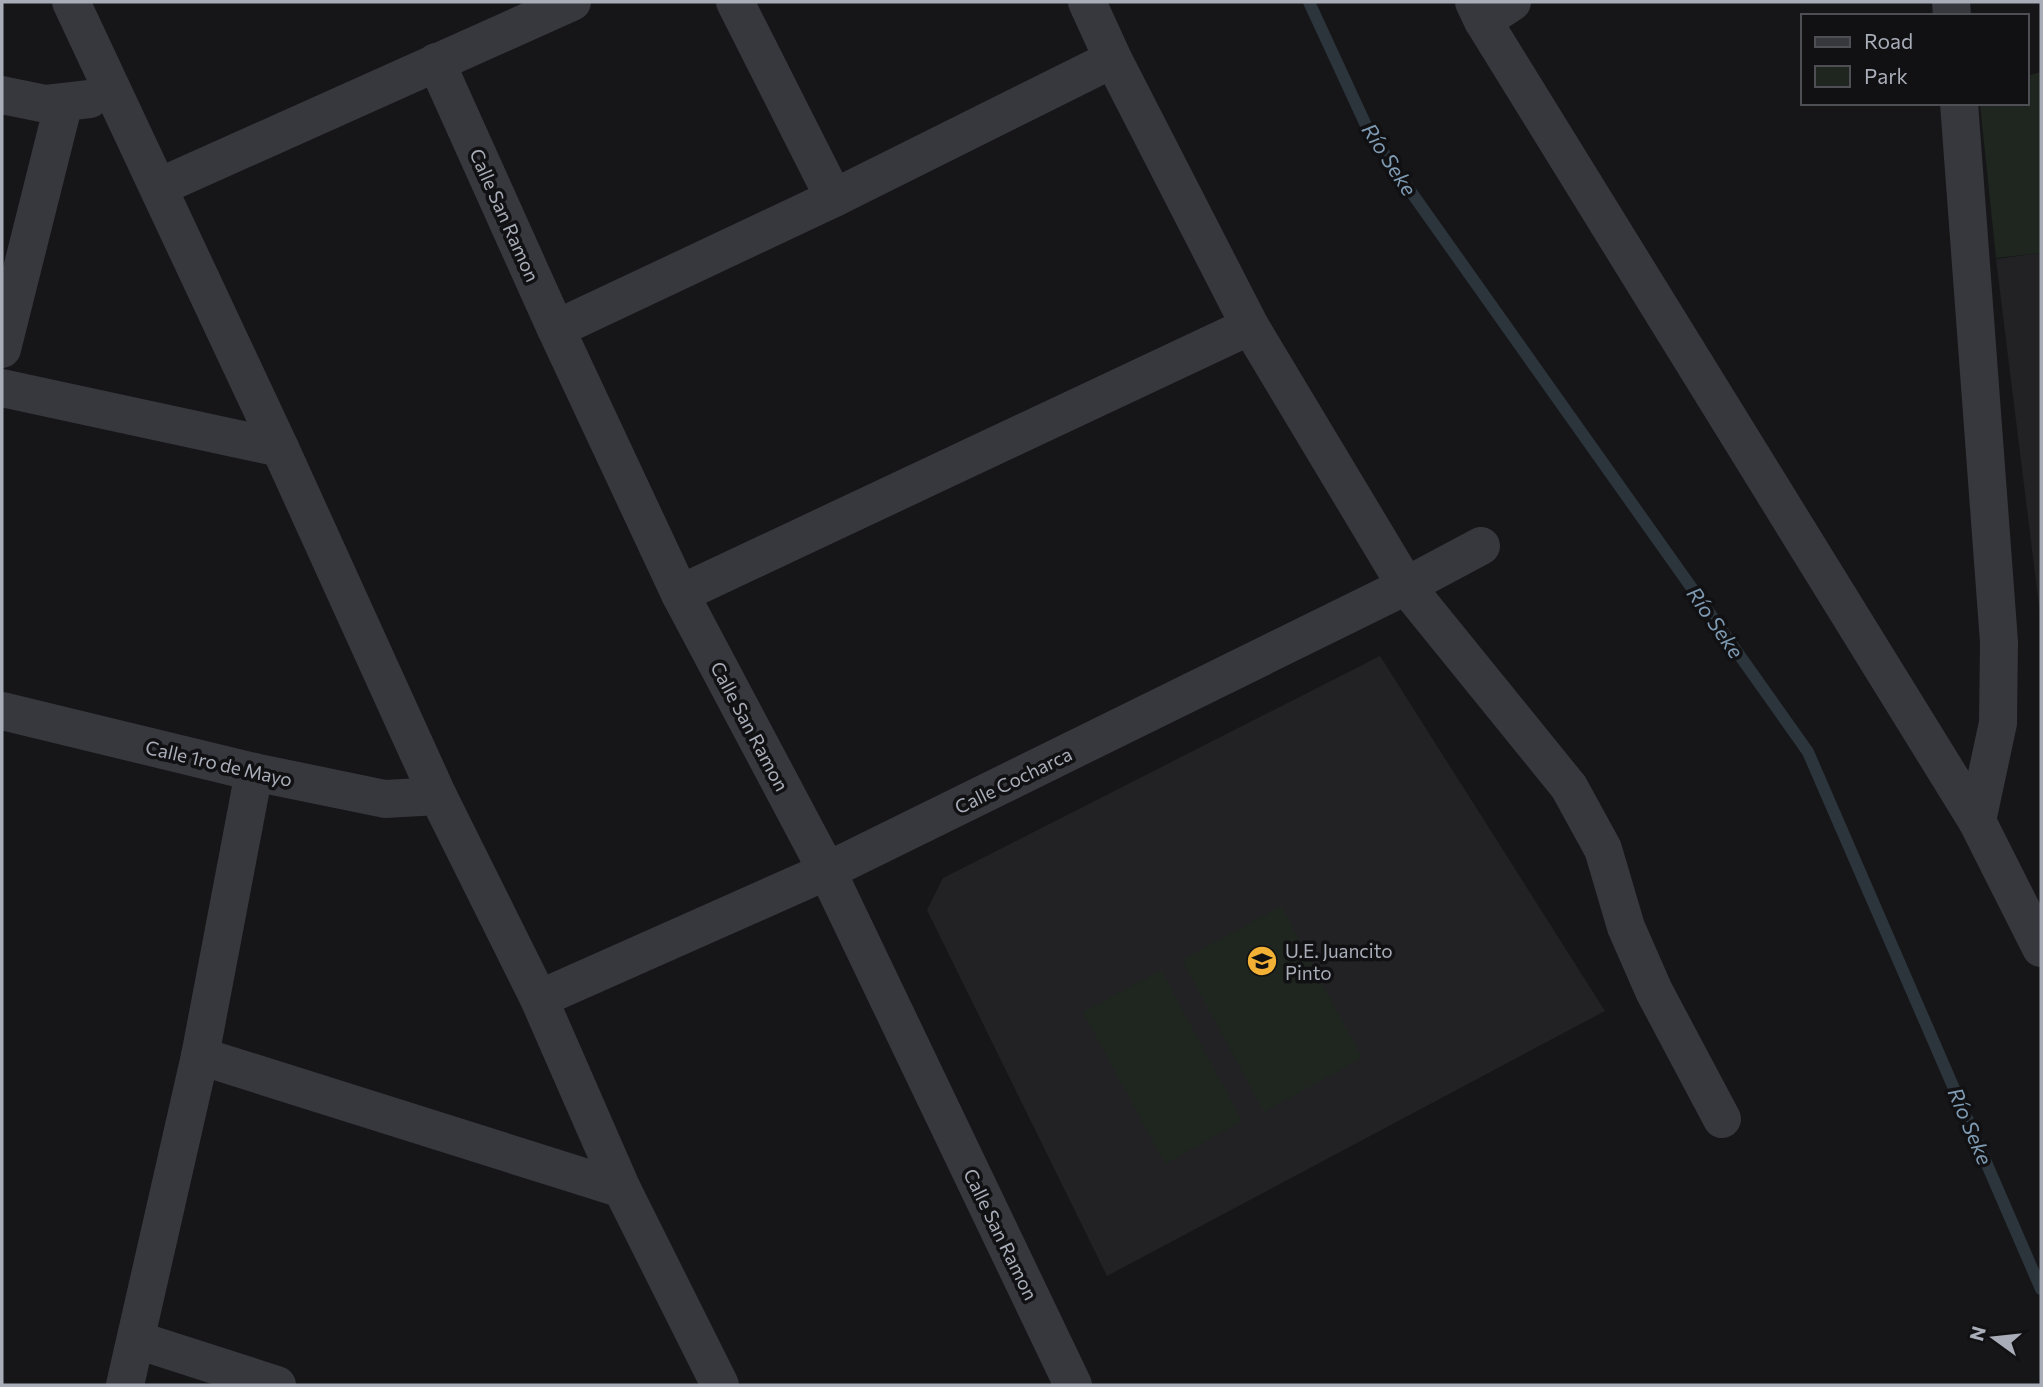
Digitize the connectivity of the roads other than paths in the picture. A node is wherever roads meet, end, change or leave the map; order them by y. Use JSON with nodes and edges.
{"nodes":[{"id":1,"x":71,"y":2,"type":"edge"},
{"id":2,"x":572,"y":2,"type":"edge"},
{"id":3,"x":735,"y":2,"type":"edge"},
{"id":4,"x":1087,"y":2,"type":"edge"},
{"id":5,"x":1489,"y":8,"type":"edge"},
{"id":6,"x":1113,"y":59,"type":"junction"},
{"id":7,"x":436,"y":62,"type":"junction"},
{"id":8,"x":2,"y":95,"type":"edge"},
{"id":9,"x":115,"y":96,"type":"junction"},
{"id":10,"x":64,"y":102,"type":"junction"},
{"id":11,"x":1959,"y":105,"type":"edge"},
{"id":12,"x":159,"y":187,"type":"junction"},
{"id":13,"x":834,"y":198,"type":"junction"},
{"id":14,"x":1250,"y":326,"type":"junction"},
{"id":15,"x":556,"y":329,"type":"junction"},
{"id":16,"x":2,"y":349,"type":"edge"},
{"id":17,"x":2,"y":388,"type":"edge"},
{"id":18,"x":280,"y":448,"type":"junction"},
{"id":19,"x":1481,"y":546,"type":"dead end"},
{"id":20,"x":1406,"y":586,"type":"junction"},
{"id":21,"x":680,"y":594,"type":"junction"},
{"id":22,"x":2,"y":711,"type":"edge"},
{"id":23,"x":254,"y":772,"type":"junction"},
{"id":24,"x":438,"y":796,"type":"junction"},
{"id":25,"x":1977,"y":821,"type":"junction"},
{"id":26,"x":827,"y":871,"type":"junction"},
{"id":27,"x":2041,"y":948,"type":"edge"},
{"id":28,"x":539,"y":999,"type":"junction"},
{"id":29,"x":200,"y":1056,"type":"junction"},
{"id":30,"x":1722,"y":1119,"type":"dead end"},
{"id":31,"x":622,"y":1189,"type":"junction"},
{"id":32,"x":137,"y":1340,"type":"junction"},
{"id":33,"x":125,"y":1385,"type":"edge"},
{"id":34,"x":278,"y":1385,"type":"edge"},
{"id":35,"x":720,"y":1385,"type":"edge"},
{"id":36,"x":1073,"y":1385,"type":"edge"}],
"edges":[{"from":1,"to":9,"type":"street"},
{"from":2,"to":7,"type":"street"},
{"from":3,"to":13,"type":"street"},
{"from":4,"to":6,"type":"street"},
{"from":5,"to":25,"type":"street"},
{"from":6,"to":13,"type":"street"},
{"from":6,"to":14,"type":"street"},
{"from":7,"to":12,"type":"street"},
{"from":7,"to":15,"type":"street","name":"Calle San Ramon"},
{"from":8,"to":10,"type":"street"},
{"from":9,"to":10,"type":"street"},
{"from":9,"to":12,"type":"street"},
{"from":10,"to":16,"type":"street"},
{"from":11,"to":25,"type":"street"},
{"from":12,"to":18,"type":"street"},
{"from":13,"to":15,"type":"street"},
{"from":14,"to":20,"type":"street"},
{"from":14,"to":21,"type":"street"},
{"from":15,"to":21,"type":"street","name":"Calle San Ramon"},
{"from":17,"to":18,"type":"street"},
{"from":18,"to":24,"type":"street"},
{"from":19,"to":20,"type":"street","name":"Calle Cocharca"},
{"from":20,"to":26,"type":"street","name":"Calle Cocharca"},
{"from":20,"to":30,"type":"street"},
{"from":21,"to":26,"type":"street","name":"Calle San Ramon"},
{"from":22,"to":23,"type":"street","name":"Calle 1ro de Mayo"},
{"from":23,"to":24,"type":"street","name":"Calle 1ro de Mayo"},
{"from":23,"to":29,"type":"street"},
{"from":24,"to":28,"type":"street"},
{"from":25,"to":27,"type":"street"},
{"from":26,"to":28,"type":"street","name":"Calle Cocharca"},
{"from":26,"to":36,"type":"street","name":"Calle San Ramon"},
{"from":28,"to":31,"type":"street"},
{"from":29,"to":31,"type":"street"},
{"from":29,"to":32,"type":"street"},
{"from":31,"to":35,"type":"street"},
{"from":32,"to":33,"type":"street"},
{"from":32,"to":34,"type":"street"}]}
